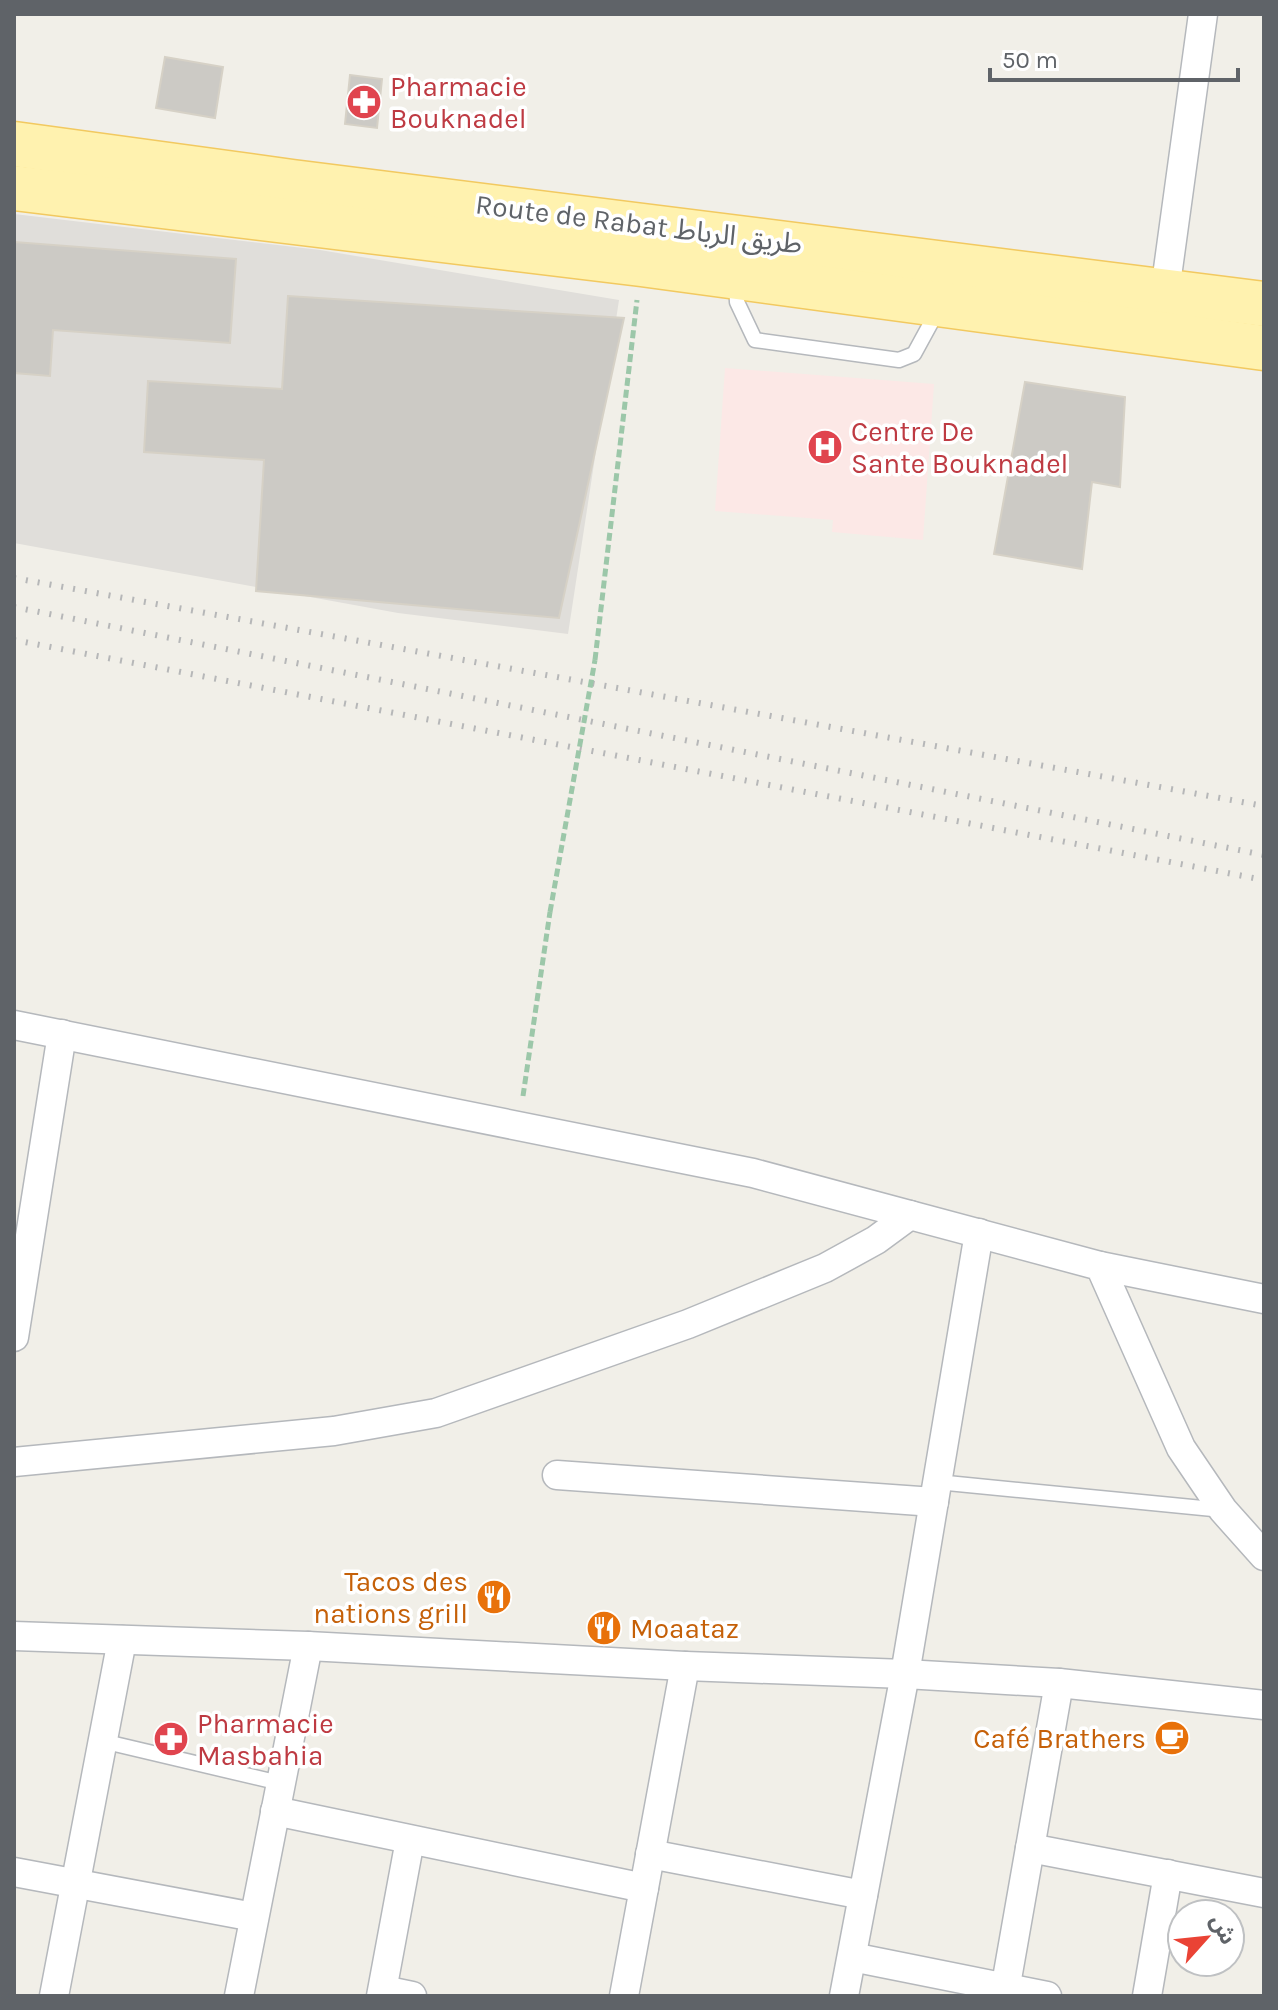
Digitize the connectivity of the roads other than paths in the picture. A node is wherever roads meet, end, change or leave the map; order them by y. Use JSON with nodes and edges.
{"nodes":[{"id":1,"x":1203,"y":14,"type":"edge"},
{"id":2,"x":14,"y":144,"type":"edge"},
{"id":3,"x":14,"y":188,"type":"edge"},
{"id":4,"x":289,"y":201,"type":"junction"},
{"id":5,"x":738,"y":257,"type":"junction"},
{"id":6,"x":1165,"y":291,"type":"junction"},
{"id":7,"x":941,"y":304,"type":"junction"},
{"id":8,"x":1264,"y":304,"type":"edge"},
{"id":9,"x":1264,"y":348,"type":"edge"},
{"id":10,"x":14,"y":1025,"type":"edge"},
{"id":11,"x":62,"y":1034,"type":"junction"},
{"id":12,"x":910,"y":1215,"type":"junction"},
{"id":13,"x":979,"y":1233,"type":"junction"},
{"id":14,"x":1100,"y":1266,"type":"junction"},
{"id":15,"x":1264,"y":1299,"type":"edge"},
{"id":16,"x":16,"y":1308,"type":"edge"},
{"id":17,"x":14,"y":1337,"type":"edge"},
{"id":18,"x":14,"y":1462,"type":"edge"},
{"id":19,"x":557,"y":1475,"type":"dead end"},
{"id":20,"x":936,"y":1492,"type":"junction"},
{"id":21,"x":1223,"y":1510,"type":"junction"},
{"id":22,"x":1264,"y":1556,"type":"edge"},
{"id":23,"x":14,"y":1636,"type":"edge"},
{"id":24,"x":122,"y":1640,"type":"junction"},
{"id":25,"x":308,"y":1646,"type":"junction"},
{"id":26,"x":685,"y":1666,"type":"junction"},
{"id":27,"x":905,"y":1674,"type":"junction"},
{"id":28,"x":1059,"y":1683,"type":"junction"},
{"id":29,"x":1264,"y":1705,"type":"edge"},
{"id":30,"x":102,"y":1741,"type":"junction"},
{"id":31,"x":280,"y":1783,"type":"junction"},
{"id":32,"x":275,"y":1811,"type":"junction"},
{"id":33,"x":410,"y":1840,"type":"junction"},
{"id":34,"x":1030,"y":1848,"type":"junction"},
{"id":35,"x":650,"y":1854,"type":"junction"},
{"id":36,"x":14,"y":1872,"type":"edge"},
{"id":37,"x":1168,"y":1874,"type":"junction"},
{"id":38,"x":75,"y":1884,"type":"junction"},
{"id":39,"x":644,"y":1888,"type":"junction"},
{"id":40,"x":1264,"y":1893,"type":"edge"},
{"id":41,"x":863,"y":1895,"type":"junction"},
{"id":42,"x":254,"y":1917,"type":"junction"},
{"id":43,"x":852,"y":1957,"type":"junction"},
{"id":44,"x":1004,"y":1992,"type":"edge"},
{"id":45,"x":382,"y":1993,"type":"edge"},
{"id":46,"x":54,"y":1996,"type":"edge"},
{"id":47,"x":239,"y":1996,"type":"edge"},
{"id":48,"x":412,"y":1996,"type":"edge"},
{"id":49,"x":624,"y":1996,"type":"edge"},
{"id":50,"x":844,"y":1996,"type":"edge"},
{"id":51,"x":1047,"y":1996,"type":"edge"},
{"id":52,"x":1147,"y":1996,"type":"edge"}],
"edges":[{"from":1,"to":6,"type":"street"},
{"from":2,"to":4,"type":"main road","name":"Route de Rabat طريق الرباط"},
{"from":3,"to":4,"type":"main road","name":"Route de Rabat طريق الرباط"},
{"from":4,"to":5,"type":"main road","name":"Route de Rabat طريق الرباط"},
{"from":4,"to":5,"type":"main road","name":"Route de Rabat طريق الرباط"},
{"from":5,"to":6,"type":"main road","name":"Route de Rabat طريق الرباط"},
{"from":5,"to":7,"type":"main road","name":"Route de Rabat طريق الرباط"},
{"from":5,"to":7,"type":"lane"},
{"from":6,"to":8,"type":"main road","name":"Route de Rabat طريق الرباط"},
{"from":7,"to":9,"type":"main road","name":"Route de Rabat طريق الرباط"},
{"from":10,"to":11,"type":"street"},
{"from":11,"to":12,"type":"street"},
{"from":11,"to":16,"type":"street"},
{"from":12,"to":13,"type":"street"},
{"from":12,"to":18,"type":"street"},
{"from":13,"to":14,"type":"street"},
{"from":13,"to":20,"type":"street"},
{"from":14,"to":15,"type":"street"},
{"from":14,"to":21,"type":"street"},
{"from":16,"to":17,"type":"street"},
{"from":19,"to":20,"type":"street"},
{"from":20,"to":21,"type":"lane"},
{"from":20,"to":27,"type":"street"},
{"from":21,"to":22,"type":"street"},
{"from":23,"to":24,"type":"street"},
{"from":24,"to":25,"type":"street"},
{"from":24,"to":30,"type":"street"},
{"from":25,"to":26,"type":"street"},
{"from":25,"to":31,"type":"street"},
{"from":26,"to":27,"type":"street"},
{"from":26,"to":35,"type":"street"},
{"from":27,"to":28,"type":"street"},
{"from":27,"to":41,"type":"street"},
{"from":28,"to":29,"type":"street"},
{"from":28,"to":34,"type":"street"},
{"from":30,"to":31,"type":"lane"},
{"from":30,"to":38,"type":"street"},
{"from":31,"to":32,"type":"street"},
{"from":32,"to":33,"type":"street"},
{"from":32,"to":42,"type":"street"},
{"from":33,"to":39,"type":"street"},
{"from":33,"to":45,"type":"street"},
{"from":34,"to":37,"type":"street"},
{"from":34,"to":44,"type":"street"},
{"from":35,"to":39,"type":"street"},
{"from":35,"to":41,"type":"street"},
{"from":36,"to":38,"type":"street"},
{"from":37,"to":40,"type":"street"},
{"from":37,"to":52,"type":"street"},
{"from":38,"to":42,"type":"street"},
{"from":38,"to":46,"type":"street"},
{"from":39,"to":49,"type":"street"},
{"from":41,"to":43,"type":"street"},
{"from":42,"to":47,"type":"street"},
{"from":43,"to":44,"type":"street"},
{"from":43,"to":50,"type":"street"},
{"from":44,"to":51,"type":"street"},
{"from":45,"to":48,"type":"street"}]}
